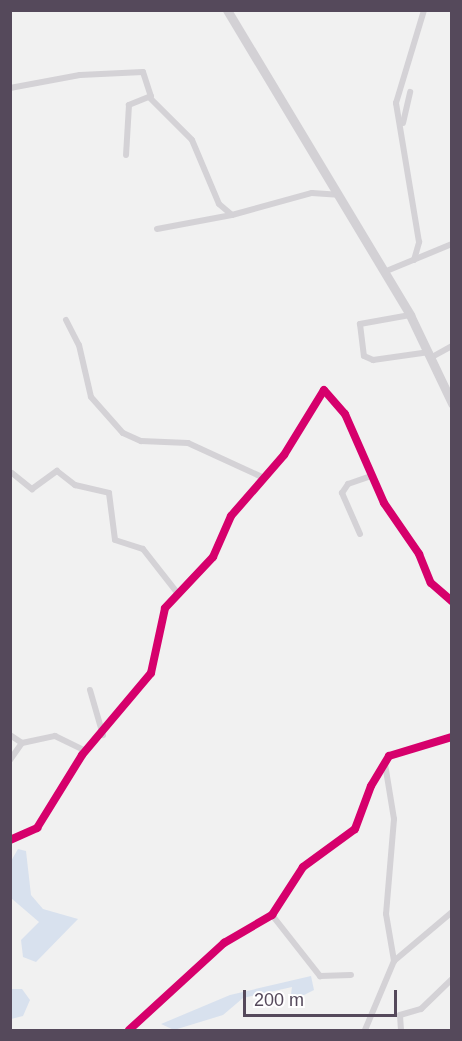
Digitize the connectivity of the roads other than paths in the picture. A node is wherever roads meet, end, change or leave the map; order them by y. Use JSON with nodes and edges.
{"nodes":[{"id":1,"x":227,"y":10,"type":"edge"},
{"id":2,"x":424,"y":10,"type":"edge"},
{"id":3,"x":10,"y":88,"type":"edge"},
{"id":4,"x":410,"y":92,"type":"dead end"},
{"id":5,"x":150,"y":98,"type":"junction"},
{"id":6,"x":403,"y":124,"type":"junction"},
{"id":7,"x":126,"y":154,"type":"dead end"},
{"id":8,"x":338,"y":195,"type":"junction"},
{"id":9,"x":232,"y":215,"type":"junction"},
{"id":10,"x":157,"y":229,"type":"dead end"},
{"id":11,"x":452,"y":244,"type":"edge"},
{"id":12,"x":414,"y":260,"type":"junction"},
{"id":13,"x":384,"y":272,"type":"junction"},
{"id":14,"x":410,"y":315,"type":"junction"},
{"id":15,"x":66,"y":320,"type":"dead end"},
{"id":16,"x":452,"y":346,"type":"edge"},
{"id":17,"x":431,"y":354,"type":"junction"},
{"id":18,"x":452,"y":403,"type":"edge"},
{"id":19,"x":12,"y":473,"type":"dead end"},
{"id":20,"x":371,"y":476,"type":"junction"},
{"id":21,"x":262,"y":477,"type":"junction"},
{"id":22,"x":360,"y":534,"type":"dead end"},
{"id":23,"x":179,"y":595,"type":"junction"},
{"id":24,"x":452,"y":601,"type":"edge"},
{"id":25,"x":90,"y":690,"type":"dead end"},
{"id":26,"x":10,"y":735,"type":"edge"},
{"id":27,"x":103,"y":735,"type":"junction"},
{"id":28,"x":452,"y":737,"type":"edge"},
{"id":29,"x":22,"y":743,"type":"junction"},
{"id":30,"x":86,"y":752,"type":"junction"},
{"id":31,"x":10,"y":760,"type":"edge"},
{"id":32,"x":385,"y":764,"type":"junction"},
{"id":33,"x":10,"y":840,"type":"edge"},
{"id":34,"x":452,"y":912,"type":"edge"},
{"id":35,"x":272,"y":915,"type":"junction"},
{"id":36,"x":394,"y":960,"type":"junction"},
{"id":37,"x":351,"y":975,"type":"dead end"},
{"id":38,"x":452,"y":979,"type":"edge"},
{"id":39,"x":129,"y":1030,"type":"edge"},
{"id":40,"x":365,"y":1030,"type":"edge"},
{"id":41,"x":401,"y":1030,"type":"edge"}],
"edges":[{"from":1,"to":8,"type":"main road"},
{"from":2,"to":6,"type":"street"},
{"from":3,"to":5,"type":"street"},
{"from":4,"to":6,"type":"street"},
{"from":5,"to":7,"type":"street"},
{"from":5,"to":9,"type":"street"},
{"from":6,"to":12,"type":"street"},
{"from":8,"to":9,"type":"street"},
{"from":8,"to":13,"type":"main road"},
{"from":9,"to":10,"type":"street"},
{"from":11,"to":12,"type":"street"},
{"from":12,"to":13,"type":"street"},
{"from":13,"to":14,"type":"main road"},
{"from":14,"to":17,"type":"main road"},
{"from":14,"to":17,"type":"street"},
{"from":15,"to":21,"type":"street"},
{"from":16,"to":17,"type":"street"},
{"from":17,"to":18,"type":"main road"},
{"from":19,"to":23,"type":"street"},
{"from":20,"to":21,"type":"street"},
{"from":20,"to":22,"type":"street"},
{"from":20,"to":24,"type":"street"},
{"from":21,"to":23,"type":"street"},
{"from":23,"to":27,"type":"street"},
{"from":25,"to":27,"type":"street"},
{"from":26,"to":29,"type":"street"},
{"from":27,"to":30,"type":"street"},
{"from":28,"to":32,"type":"street"},
{"from":29,"to":30,"type":"street"},
{"from":29,"to":31,"type":"street"},
{"from":30,"to":33,"type":"street"},
{"from":32,"to":35,"type":"street"},
{"from":32,"to":36,"type":"street"},
{"from":34,"to":36,"type":"street"},
{"from":35,"to":37,"type":"street"},
{"from":35,"to":39,"type":"street"},
{"from":36,"to":40,"type":"street"},
{"from":38,"to":41,"type":"street"}]}
